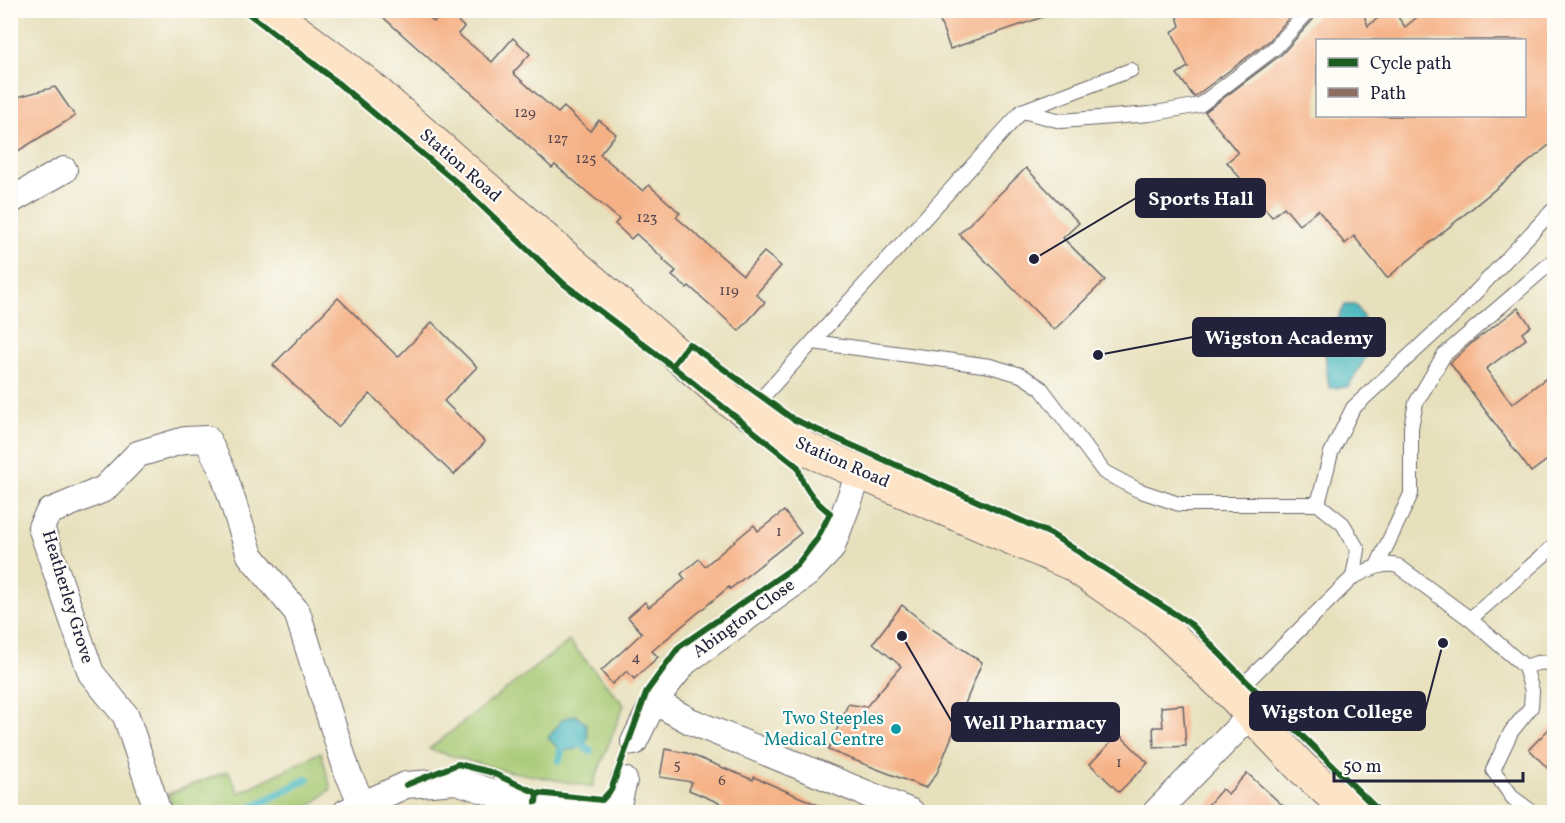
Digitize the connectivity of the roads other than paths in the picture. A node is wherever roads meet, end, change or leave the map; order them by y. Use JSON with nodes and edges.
{"nodes":[{"id":1,"x":268,"y":10,"type":"edge"},
{"id":2,"x":1309,"y":10,"type":"edge"},
{"id":3,"x":1131,"y":70,"type":"dead end"},
{"id":4,"x":1023,"y":111,"type":"junction"},
{"id":5,"x":64,"y":170,"type":"dead end"},
{"id":6,"x":10,"y":201,"type":"edge"},
{"id":7,"x":1554,"y":209,"type":"edge"},
{"id":8,"x":1554,"y":260,"type":"edge"},
{"id":9,"x":813,"y":342,"type":"junction"},
{"id":10,"x":748,"y":414,"type":"junction"},
{"id":11,"x":860,"y":471,"type":"junction"},
{"id":12,"x":1318,"y":504,"type":"junction"},
{"id":13,"x":1554,"y":546,"type":"edge"},
{"id":14,"x":1377,"y":567,"type":"junction"},
{"id":15,"x":1353,"y":577,"type":"junction"},
{"id":16,"x":1470,"y":619,"type":"junction"},
{"id":17,"x":1554,"y":662,"type":"edge"},
{"id":18,"x":1526,"y":667,"type":"junction"},
{"id":19,"x":654,"y":701,"type":"junction"},
{"id":20,"x":1243,"y":705,"type":"junction"},
{"id":21,"x":634,"y":742,"type":"dead end"},
{"id":22,"x":624,"y":780,"type":"dead end"},
{"id":23,"x":354,"y":808,"type":"edge"},
{"id":24,"x":158,"y":813,"type":"edge"},
{"id":25,"x":595,"y":813,"type":"edge"},
{"id":26,"x":616,"y":813,"type":"edge"},
{"id":27,"x":911,"y":813,"type":"edge"},
{"id":28,"x":1156,"y":813,"type":"edge"},
{"id":29,"x":1351,"y":813,"type":"edge"},
{"id":30,"x":1532,"y":813,"type":"edge"}],
"edges":[{"from":1,"to":10,"type":"main road","name":"Station Road"},
{"from":2,"to":4,"type":"lane"},
{"from":3,"to":4,"type":"lane"},
{"from":4,"to":9,"type":"lane"},
{"from":5,"to":6,"type":"street"},
{"from":7,"to":12,"type":"lane"},
{"from":8,"to":14,"type":"lane"},
{"from":9,"to":10,"type":"lane"},
{"from":9,"to":12,"type":"lane"},
{"from":10,"to":11,"type":"main road","name":"Station Road"},
{"from":11,"to":19,"type":"street","name":"Abington Close"},
{"from":11,"to":20,"type":"main road","name":"Station Road"},
{"from":12,"to":15,"type":"lane"},
{"from":13,"to":16,"type":"lane"},
{"from":14,"to":15,"type":"lane"},
{"from":14,"to":16,"type":"lane"},
{"from":15,"to":20,"type":"lane"},
{"from":16,"to":18,"type":"lane"},
{"from":17,"to":18,"type":"lane"},
{"from":18,"to":30,"type":"lane"},
{"from":19,"to":21,"type":"street","name":"Abington Close"},
{"from":19,"to":27,"type":"street"},
{"from":20,"to":28,"type":"street"},
{"from":20,"to":29,"type":"main road","name":"Station Road"},
{"from":22,"to":26,"type":"street"},
{"from":23,"to":24,"type":"street","name":"Heatherley Grove"},
{"from":23,"to":25,"type":"street","name":"Heatherley Grove"}]}
